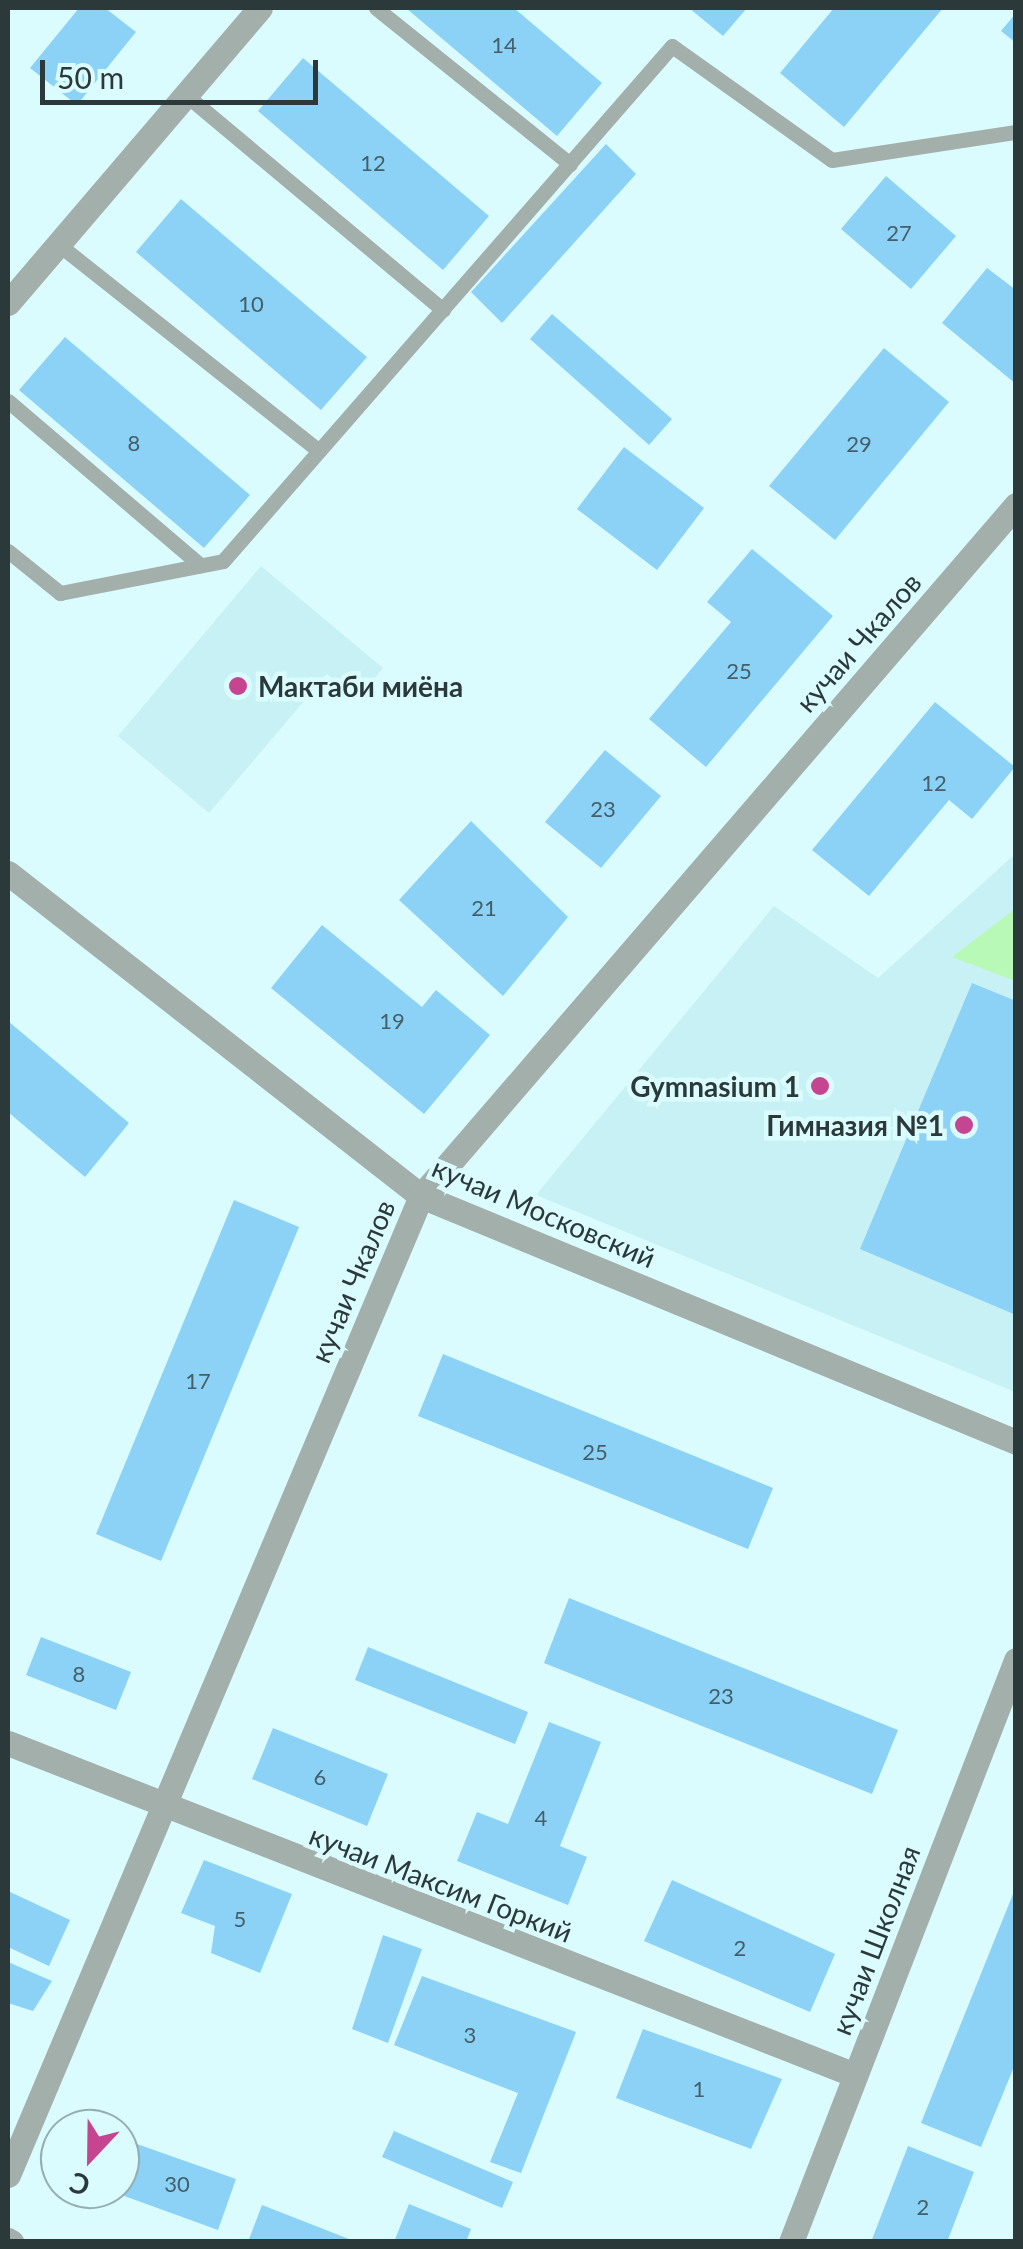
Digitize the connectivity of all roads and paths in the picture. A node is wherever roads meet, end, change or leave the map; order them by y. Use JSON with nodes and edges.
{"nodes":[{"id":1,"x":260,"y":8,"type":"edge"},
{"id":2,"x":376,"y":8,"type":"edge"},
{"id":3,"x":186,"y":94,"type":"junction"},
{"id":4,"x":1016,"y":132,"type":"edge"},
{"id":5,"x":570,"y":164,"type":"junction"},
{"id":6,"x":58,"y":244,"type":"junction"},
{"id":7,"x":8,"y":303,"type":"edge"},
{"id":8,"x":443,"y":310,"type":"junction"},
{"id":9,"x":8,"y":401,"type":"edge"},
{"id":10,"x":319,"y":451,"type":"junction"},
{"id":11,"x":1016,"y":505,"type":"edge"},
{"id":12,"x":8,"y":551,"type":"edge"},
{"id":13,"x":200,"y":565,"type":"junction"},
{"id":14,"x":8,"y":873,"type":"edge"},
{"id":15,"x":421,"y":1196,"type":"junction"},
{"id":16,"x":1016,"y":1442,"type":"edge"},
{"id":17,"x":1016,"y":1660,"type":"edge"},
{"id":18,"x":1006,"y":1715,"type":"edge"},
{"id":19,"x":8,"y":1743,"type":"edge"},
{"id":20,"x":162,"y":1806,"type":"junction"},
{"id":21,"x":855,"y":2076,"type":"junction"},
{"id":22,"x":8,"y":2174,"type":"edge"},
{"id":23,"x":791,"y":2242,"type":"edge"}],
"edges":[{"from":1,"to":3,"type":"street"},
{"from":2,"to":5,"type":"lane"},
{"from":3,"to":6,"type":"street"},
{"from":3,"to":8,"type":"lane"},
{"from":4,"to":5,"type":"lane"},
{"from":5,"to":8,"type":"lane"},
{"from":6,"to":7,"type":"street"},
{"from":6,"to":10,"type":"lane"},
{"from":8,"to":10,"type":"lane"},
{"from":9,"to":13,"type":"lane"},
{"from":10,"to":13,"type":"lane"},
{"from":11,"to":15,"type":"street","name":"кучаи Чкалов"},
{"from":12,"to":13,"type":"lane"},
{"from":14,"to":15,"type":"street","name":"кучаи Московский"},
{"from":15,"to":16,"type":"street","name":"кучаи Московский"},
{"from":15,"to":20,"type":"street","name":"кучаи Чкалов"},
{"from":17,"to":18,"type":"street","name":"кучаи Школная"},
{"from":18,"to":21,"type":"street","name":"кучаи Школная"},
{"from":19,"to":20,"type":"street","name":"кучаи Максим Горкий"},
{"from":20,"to":21,"type":"street","name":"кучаи Максим Горкий"},
{"from":20,"to":22,"type":"street","name":"кучаи Чкалов"},
{"from":21,"to":23,"type":"street","name":"кучаи Школная"}]}
